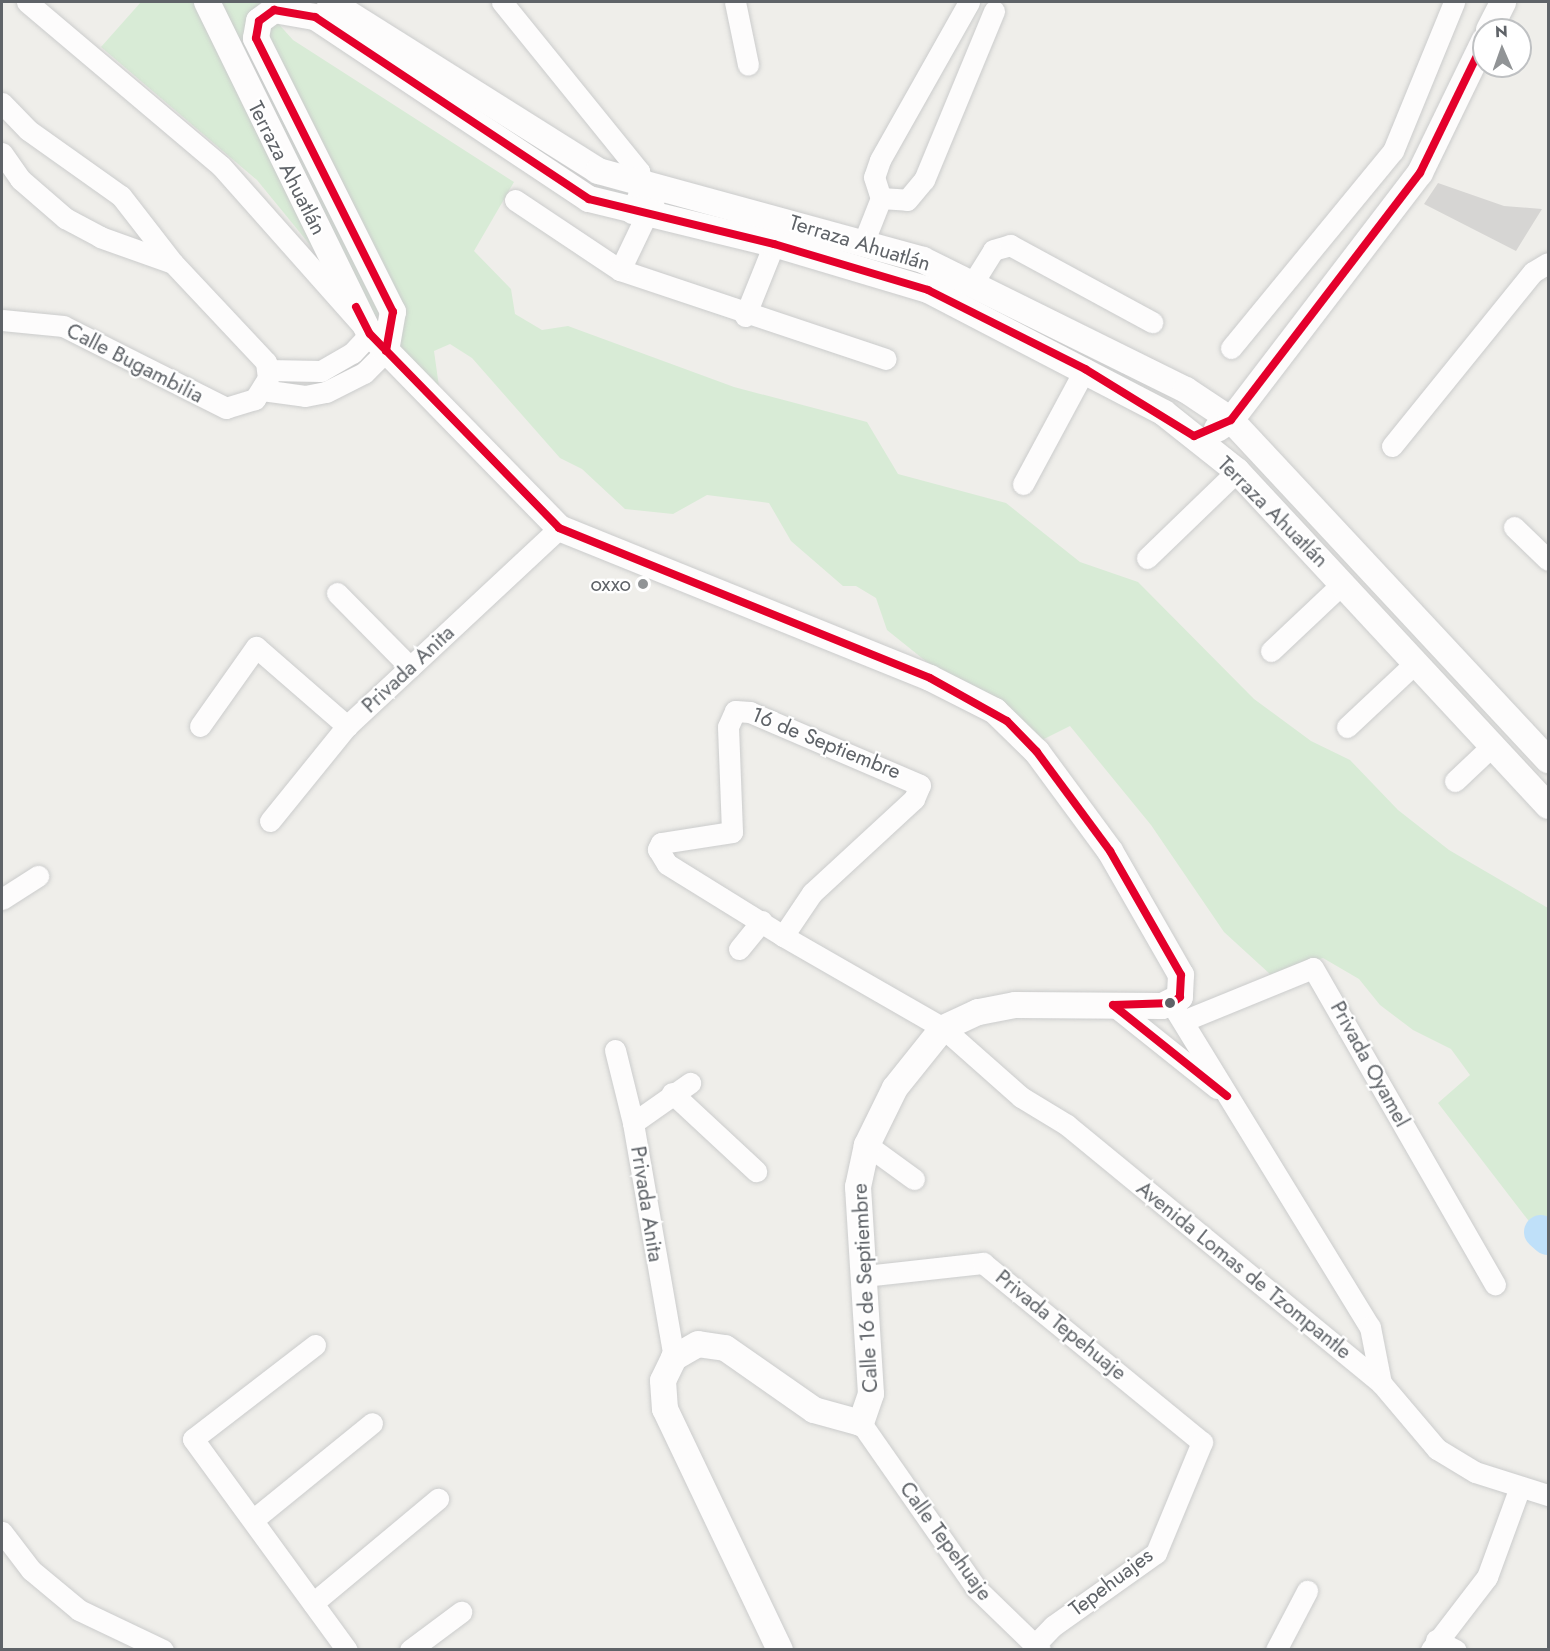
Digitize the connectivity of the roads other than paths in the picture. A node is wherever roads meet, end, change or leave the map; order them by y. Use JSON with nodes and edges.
{"nodes":[{"id":1,"x":27,"y":2,"type":"edge"},
{"id":2,"x":207,"y":2,"type":"edge"},
{"id":3,"x":330,"y":2,"type":"edge"},
{"id":4,"x":502,"y":2,"type":"edge"},
{"id":5,"x":735,"y":2,"type":"edge"},
{"id":6,"x":969,"y":2,"type":"edge"},
{"id":7,"x":1454,"y":2,"type":"edge"},
{"id":8,"x":1500,"y":2,"type":"edge"},
{"id":9,"x":1000,"y":6,"type":"edge"},
{"id":10,"x":1494,"y":18,"type":"edge"},
{"id":11,"x":748,"y":65,"type":"dead end"},
{"id":12,"x":1472,"y":66,"type":"edge"},
{"id":13,"x":2,"y":103,"type":"edge"},
{"id":14,"x":2,"y":153,"type":"edge"},
{"id":15,"x":651,"y":186,"type":"junction"},
{"id":16,"x":515,"y":200,"type":"dead end"},
{"id":17,"x":886,"y":200,"type":"junction"},
{"id":18,"x":638,"y":214,"type":"junction"},
{"id":19,"x":870,"y":243,"type":"junction"},
{"id":20,"x":774,"y":244,"type":"junction"},
{"id":21,"x":173,"y":263,"type":"junction"},
{"id":22,"x":1548,"y":263,"type":"edge"},
{"id":23,"x":620,"y":270,"type":"junction"},
{"id":24,"x":974,"y":281,"type":"junction"},
{"id":25,"x":745,"y":315,"type":"junction"},
{"id":26,"x":2,"y":320,"type":"edge"},
{"id":27,"x":1152,"y":322,"type":"dead end"},
{"id":28,"x":378,"y":342,"type":"junction"},
{"id":29,"x":1231,"y":348,"type":"dead end"},
{"id":30,"x":886,"y":359,"type":"dead end"},
{"id":31,"x":1085,"y":369,"type":"junction"},
{"id":32,"x":266,"y":381,"type":"junction"},
{"id":33,"x":1185,"y":390,"type":"junction"},
{"id":34,"x":1164,"y":413,"type":"junction"},
{"id":35,"x":1231,"y":420,"type":"junction"},
{"id":36,"x":1194,"y":436,"type":"junction"},
{"id":37,"x":1392,"y":446,"type":"dead end"},
{"id":38,"x":1237,"y":471,"type":"junction"},
{"id":39,"x":1023,"y":484,"type":"dead end"},
{"id":40,"x":1514,"y":527,"type":"dead end"},
{"id":41,"x":559,"y":528,"type":"junction"},
{"id":42,"x":1147,"y":558,"type":"dead end"},
{"id":43,"x":1548,"y":560,"type":"edge"},
{"id":44,"x":1343,"y":583,"type":"junction"},
{"id":45,"x":337,"y":593,"type":"dead end"},
{"id":46,"x":1271,"y":651,"type":"dead end"},
{"id":47,"x":1414,"y":664,"type":"junction"},
{"id":48,"x":410,"y":667,"type":"junction"},
{"id":49,"x":200,"y":726,"type":"dead end"},
{"id":50,"x":347,"y":726,"type":"junction"},
{"id":51,"x":1347,"y":727,"type":"dead end"},
{"id":52,"x":1491,"y":747,"type":"junction"},
{"id":53,"x":1548,"y":760,"type":"edge"},
{"id":54,"x":1455,"y":781,"type":"dead end"},
{"id":55,"x":1548,"y":806,"type":"edge"},
{"id":56,"x":270,"y":821,"type":"dead end"},
{"id":57,"x":38,"y":876,"type":"dead end"},
{"id":58,"x":2,"y":899,"type":"edge"},
{"id":59,"x":762,"y":921,"type":"junction"},
{"id":60,"x":783,"y":936,"type":"junction"},
{"id":61,"x":739,"y":949,"type":"dead end"},
{"id":62,"x":1113,"y":1005,"type":"junction"},
{"id":63,"x":1178,"y":1007,"type":"junction"},
{"id":64,"x":943,"y":1028,"type":"junction"},
{"id":65,"x":615,"y":1050,"type":"dead end"},
{"id":66,"x":1227,"y":1096,"type":"junction"},
{"id":67,"x":633,"y":1123,"type":"junction"},
{"id":68,"x":867,"y":1145,"type":"junction"},
{"id":69,"x":756,"y":1171,"type":"dead end"},
{"id":70,"x":914,"y":1179,"type":"dead end"},
{"id":71,"x":865,"y":1276,"type":"junction"},
{"id":72,"x":1494,"y":1284,"type":"dead end"},
{"id":73,"x":315,"y":1345,"type":"dead end"},
{"id":74,"x":674,"y":1358,"type":"junction"},
{"id":75,"x":1381,"y":1383,"type":"junction"},
{"id":76,"x":372,"y":1423,"type":"dead end"},
{"id":77,"x":861,"y":1423,"type":"junction"},
{"id":78,"x":1202,"y":1442,"type":"joint"},
{"id":79,"x":1520,"y":1487,"type":"junction"},
{"id":80,"x":1548,"y":1495,"type":"edge"},
{"id":81,"x":438,"y":1499,"type":"dead end"},
{"id":82,"x":254,"y":1519,"type":"junction"},
{"id":83,"x":2,"y":1532,"type":"edge"},
{"id":84,"x":1307,"y":1591,"type":"dead end"},
{"id":85,"x":313,"y":1603,"type":"junction"},
{"id":86,"x":461,"y":1612,"type":"dead end"},
{"id":87,"x":1433,"y":1645,"type":"edge"},
{"id":88,"x":1037,"y":1648,"type":"edge"},
{"id":89,"x":164,"y":1650,"type":"edge"},
{"id":90,"x":347,"y":1650,"type":"edge"},
{"id":91,"x":410,"y":1650,"type":"edge"},
{"id":92,"x":780,"y":1650,"type":"edge"},
{"id":93,"x":1276,"y":1650,"type":"edge"},
{"id":94,"x":1456,"y":1650,"type":"edge"}],
"edges":[{"from":1,"to":28,"type":"street"},
{"from":2,"to":28,"type":"street","name":"Terraza Ahuatlán"},
{"from":3,"to":15,"type":"street","name":"Terraza Ahuatlán"},
{"from":4,"to":15,"type":"street"},
{"from":5,"to":11,"type":"street"},
{"from":6,"to":9,"type":"street"},
{"from":6,"to":17,"type":"street"},
{"from":7,"to":29,"type":"street"},
{"from":8,"to":10,"type":"street"},
{"from":9,"to":17,"type":"street"},
{"from":12,"to":35,"type":"street"},
{"from":13,"to":21,"type":"street"},
{"from":14,"to":21,"type":"street"},
{"from":15,"to":18,"type":"street"},
{"from":15,"to":19,"type":"street","name":"Terraza Ahuatlán"},
{"from":16,"to":23,"type":"street"},
{"from":17,"to":19,"type":"street"},
{"from":18,"to":20,"type":"street","name":"Terraza Ahuatlán"},
{"from":18,"to":23,"type":"street"},
{"from":18,"to":28,"type":"street","name":"Terraza Ahuatlán"},
{"from":19,"to":24,"type":"street","name":"Terraza Ahuatlán"},
{"from":20,"to":25,"type":"street"},
{"from":20,"to":31,"type":"street","name":"Terraza Ahuatlán"},
{"from":21,"to":32,"type":"street"},
{"from":22,"to":37,"type":"street"},
{"from":23,"to":25,"type":"street"},
{"from":24,"to":27,"type":"street"},
{"from":24,"to":33,"type":"street","name":"Terraza Ahuatlán"},
{"from":25,"to":30,"type":"street"},
{"from":26,"to":32,"type":"street","name":"Calle Bugambilia"},
{"from":28,"to":32,"type":"street"},
{"from":28,"to":41,"type":"street"},
{"from":31,"to":34,"type":"street","name":"Terraza Ahuatlán"},
{"from":31,"to":39,"type":"street"},
{"from":33,"to":34,"type":"street"},
{"from":33,"to":35,"type":"street","name":"Terraza Ahuatlán"},
{"from":34,"to":36,"type":"street","name":"Terraza Ahuatlán"},
{"from":35,"to":36,"type":"street"},
{"from":35,"to":53,"type":"street","name":"Terraza Ahuatlán"},
{"from":36,"to":38,"type":"street","name":"Terraza Ahuatlán"},
{"from":38,"to":42,"type":"street"},
{"from":38,"to":44,"type":"street","name":"Terraza Ahuatlán"},
{"from":40,"to":43,"type":"street"},
{"from":41,"to":48,"type":"street","name":"Privada Anita"},
{"from":41,"to":63,"type":"street"},
{"from":44,"to":46,"type":"street"},
{"from":44,"to":47,"type":"street","name":"Terraza Ahuatlán"},
{"from":45,"to":48,"type":"street"},
{"from":47,"to":51,"type":"street"},
{"from":47,"to":52,"type":"street","name":"Terraza Ahuatlán"},
{"from":48,"to":50,"type":"street","name":"Privada Anita"},
{"from":49,"to":50,"type":"street"},
{"from":50,"to":56,"type":"street","name":"Privada Anita"},
{"from":52,"to":54,"type":"street"},
{"from":52,"to":55,"type":"street","name":"Terraza Ahuatlán"},
{"from":57,"to":58,"type":"street"},
{"from":59,"to":60,"type":"street","name":"16 de Septiembre"},
{"from":59,"to":60,"type":"street","name":"16 de Septiembre"},
{"from":59,"to":61,"type":"street"},
{"from":60,"to":64,"type":"street","name":"16 de Septiembre"},
{"from":62,"to":63,"type":"street"},
{"from":62,"to":64,"type":"street"},
{"from":62,"to":66,"type":"street"},
{"from":63,"to":66,"type":"street"},
{"from":63,"to":72,"type":"street","name":"Privada Oyamel"},
{"from":64,"to":68,"type":"street","name":"Calle 16 de Septiembre"},
{"from":64,"to":75,"type":"street","name":"Avenida Lomas de Tzompantle"},
{"from":65,"to":67,"type":"street","name":"Privada Anita"},
{"from":66,"to":75,"type":"street"},
{"from":67,"to":69,"type":"street"},
{"from":67,"to":74,"type":"street","name":"Privada Anita"},
{"from":68,"to":70,"type":"street"},
{"from":68,"to":71,"type":"street","name":"Calle 16 de Septiembre"},
{"from":71,"to":77,"type":"street","name":"Calle 16 de Septiembre"},
{"from":71,"to":78,"type":"street","name":"Privada Tepehuaje"},
{"from":73,"to":82,"type":"street"},
{"from":74,"to":77,"type":"street","name":"Calle 16 de Septiembre"},
{"from":74,"to":92,"type":"street"},
{"from":75,"to":79,"type":"street","name":"Avenida Lomas de Tzompantle"},
{"from":76,"to":82,"type":"street"},
{"from":77,"to":88,"type":"street","name":"Calle Tepehuaje"},
{"from":78,"to":88,"type":"street","name":"Tepehuajes"},
{"from":79,"to":80,"type":"street","name":"Avenida Lomas de Tzompantle"},
{"from":79,"to":87,"type":"street"},
{"from":81,"to":85,"type":"street"},
{"from":82,"to":85,"type":"street"},
{"from":83,"to":89,"type":"street"},
{"from":84,"to":93,"type":"street"},
{"from":85,"to":90,"type":"street"},
{"from":86,"to":91,"type":"street"},
{"from":87,"to":94,"type":"street"}]}
